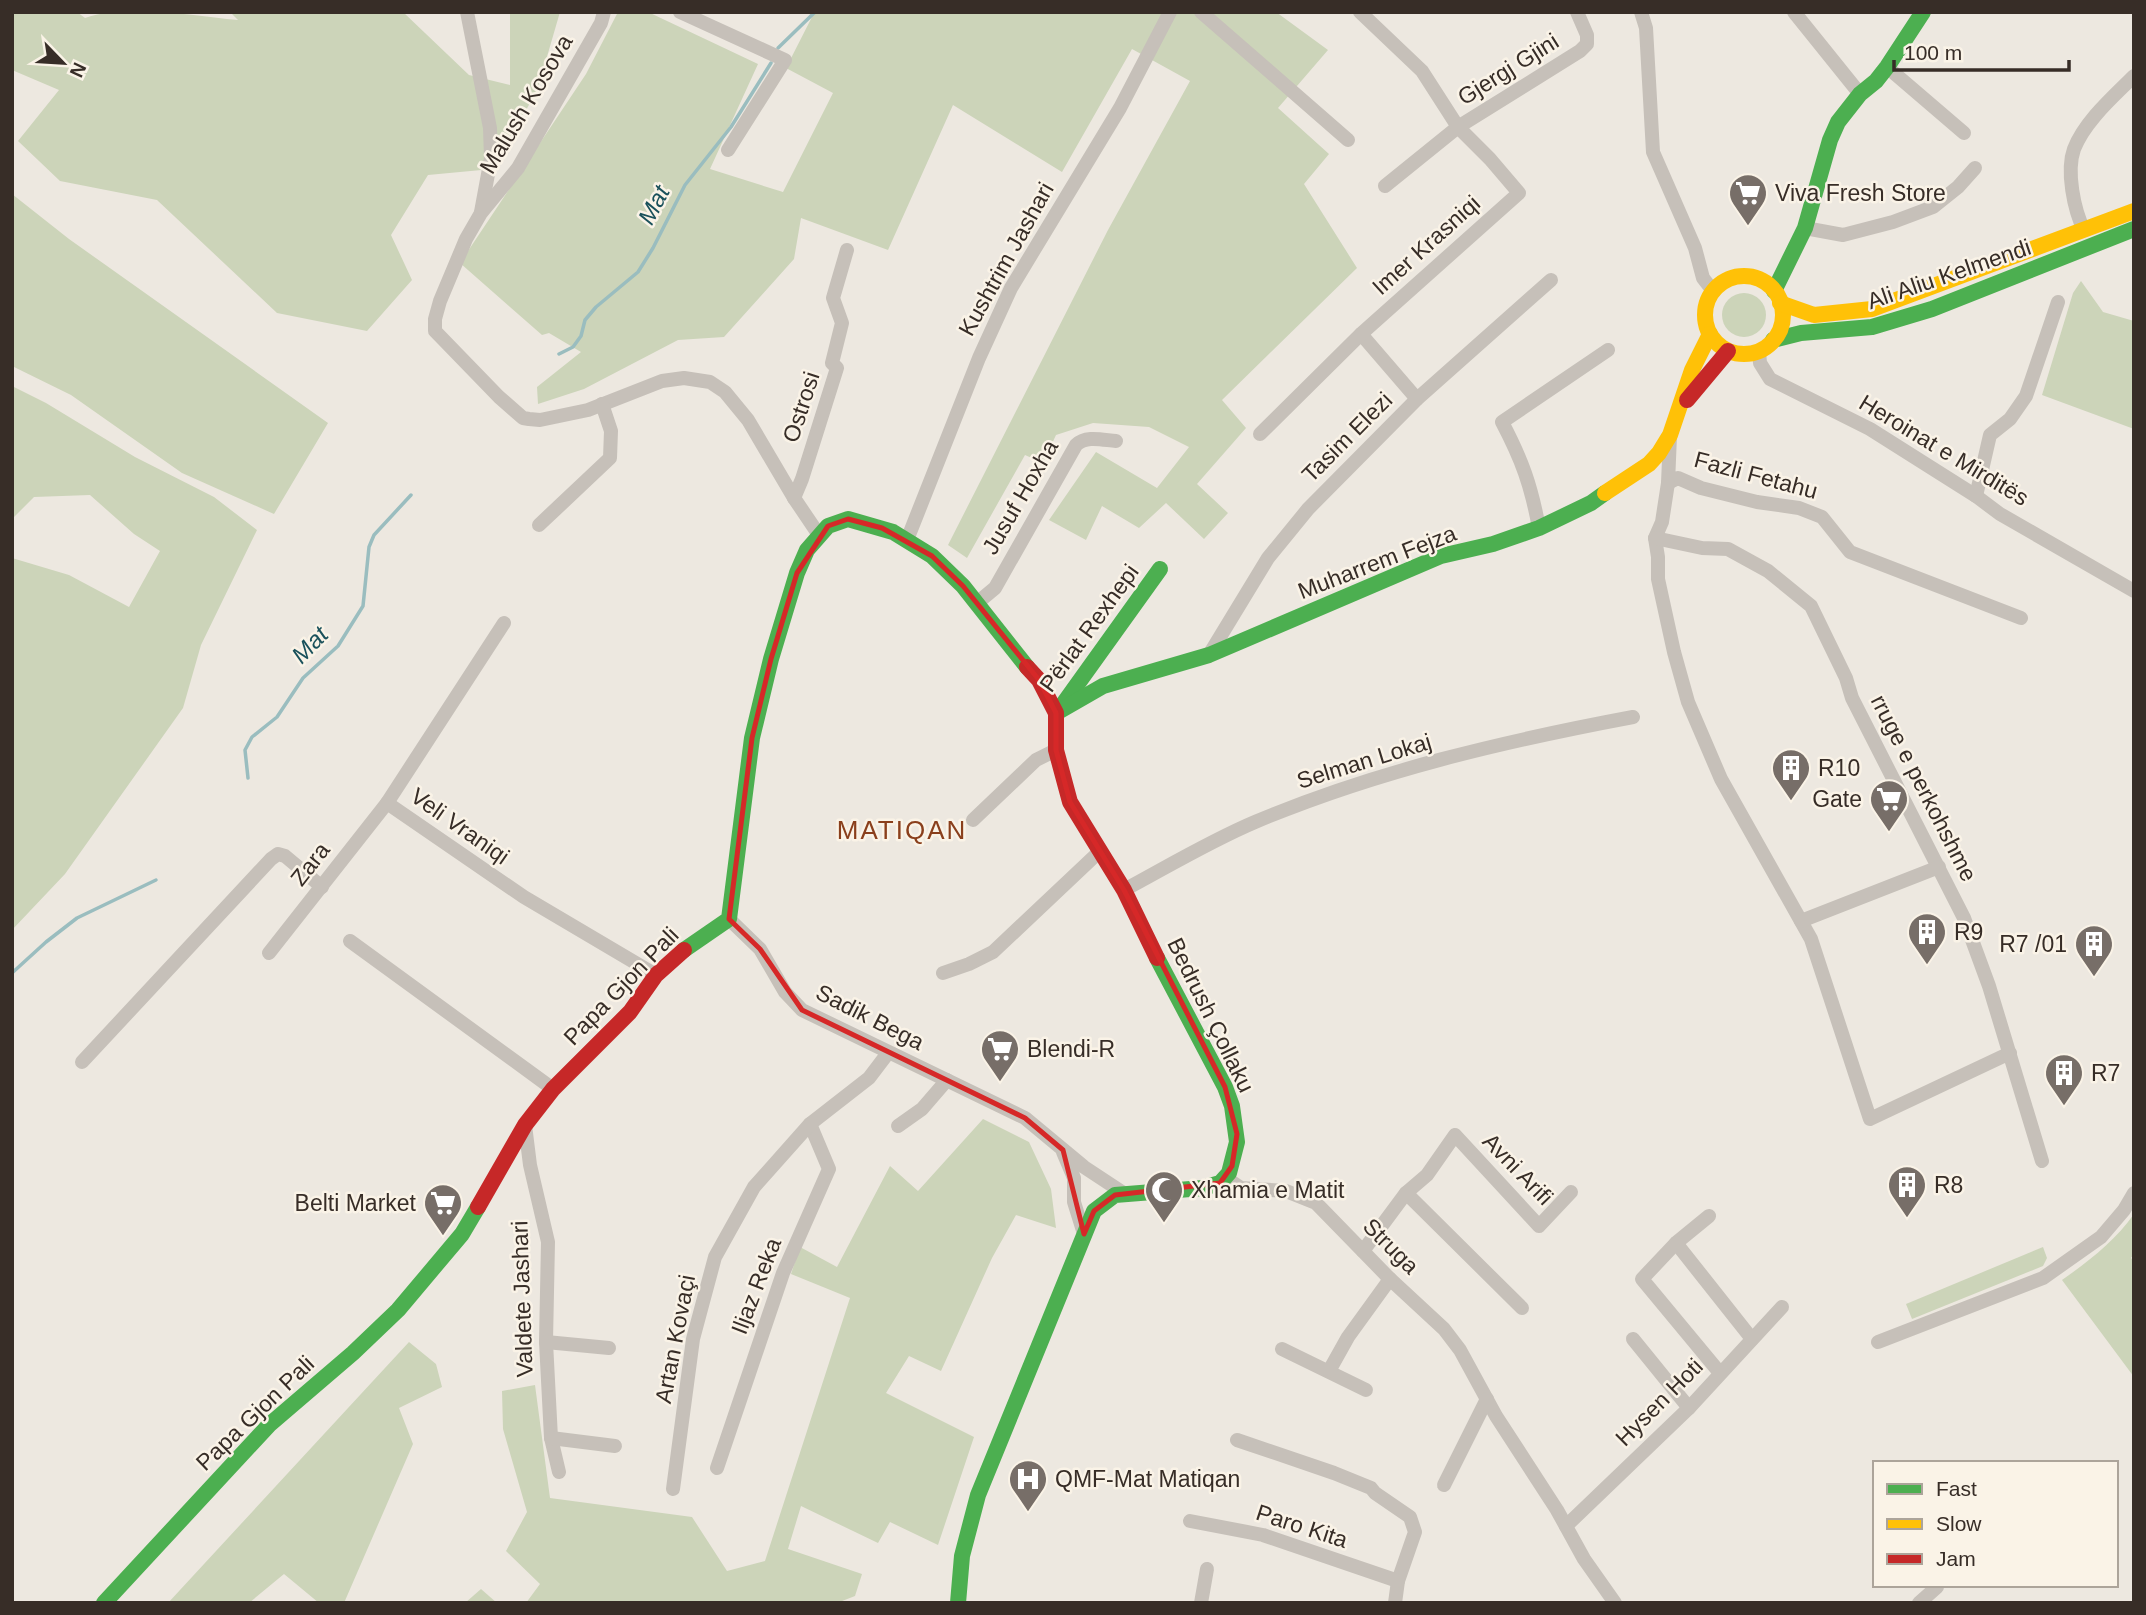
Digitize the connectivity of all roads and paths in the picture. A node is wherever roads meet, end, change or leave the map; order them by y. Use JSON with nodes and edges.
{"nodes":[{"id":1,"x":467,"y":12,"type":"edge"},
{"id":2,"x":604,"y":12,"type":"edge"},
{"id":3,"x":680,"y":12,"type":"edge"},
{"id":4,"x":1170,"y":12,"type":"edge"},
{"id":5,"x":1202,"y":12,"type":"edge"},
{"id":6,"x":1360,"y":12,"type":"edge"},
{"id":7,"x":1577,"y":12,"type":"edge"},
{"id":8,"x":1642,"y":12,"type":"edge"},
{"id":9,"x":1794,"y":12,"type":"edge"},
{"id":10,"x":1923,"y":12,"type":"edge"},
{"id":11,"x":1887,"y":67,"type":"junction"},
{"id":12,"x":2134,"y":76,"type":"edge"},
{"id":13,"x":1860,"y":94,"type":"junction"},
{"id":14,"x":1458,"y":127,"type":"junction"},
{"id":15,"x":1964,"y":133,"type":"dead end"},
{"id":16,"x":1348,"y":140,"type":"dead end"},
{"id":17,"x":728,"y":150,"type":"dead end"},
{"id":18,"x":1975,"y":168,"type":"dead end"},
{"id":19,"x":1385,"y":187,"type":"dead end"},
{"id":20,"x":2134,"y":211,"type":"edge"},
{"id":21,"x":481,"y":213,"type":"junction"},
{"id":22,"x":1805,"y":228,"type":"junction"},
{"id":23,"x":2134,"y":229,"type":"edge"},
{"id":24,"x":2084,"y":230,"type":"junction"},
{"id":25,"x":847,"y":250,"type":"dead end"},
{"id":26,"x":1550,"y":280,"type":"dead end"},
{"id":27,"x":1713,"y":291,"type":"junction"},
{"id":28,"x":1777,"y":297,"type":"junction"},
{"id":29,"x":2058,"y":302,"type":"dead end"},
{"id":30,"x":1361,"y":334,"type":"junction"},
{"id":31,"x":1710,"y":334,"type":"junction"},
{"id":32,"x":1773,"y":340,"type":"junction"},
{"id":33,"x":1608,"y":350,"type":"dead end"},
{"id":34,"x":1728,"y":351,"type":"junction"},
{"id":35,"x":1759,"y":351,"type":"junction"},
{"id":36,"x":1417,"y":399,"type":"junction"},
{"id":37,"x":603,"y":404,"type":"junction"},
{"id":38,"x":1680,"y":409,"type":"junction"},
{"id":39,"x":1260,"y":433,"type":"dead end"},
{"id":40,"x":1670,"y":435,"type":"junction"},
{"id":41,"x":1116,"y":441,"type":"dead end"},
{"id":42,"x":1668,"y":483,"type":"junction"},
{"id":43,"x":1976,"y":496,"type":"junction"},
{"id":44,"x":794,"y":498,"type":"junction"},
{"id":45,"x":539,"y":525,"type":"dead end"},
{"id":46,"x":1539,"y":528,"type":"junction"},
{"id":47,"x":819,"y":535,"type":"junction"},
{"id":48,"x":1655,"y":538,"type":"junction"},
{"id":49,"x":907,"y":540,"type":"junction"},
{"id":50,"x":1160,"y":569,"type":"dead end"},
{"id":51,"x":2134,"y":591,"type":"edge"},
{"id":52,"x":977,"y":603,"type":"junction"},
{"id":53,"x":2021,"y":618,"type":"dead end"},
{"id":54,"x":504,"y":623,"type":"dead end"},
{"id":55,"x":1209,"y":655,"type":"junction"},
{"id":56,"x":1056,"y":713,"type":"junction"},
{"id":57,"x":1633,"y":717,"type":"dead end"},
{"id":58,"x":1056,"y":750,"type":"junction"},
{"id":59,"x":387,"y":803,"type":"junction"},
{"id":60,"x":972,"y":820,"type":"dead end"},
{"id":61,"x":1099,"y":852,"type":"junction"},
{"id":62,"x":1939,"y":867,"type":"junction"},
{"id":63,"x":322,"y":887,"type":"junction"},
{"id":64,"x":1124,"y":890,"type":"junction"},
{"id":65,"x":729,"y":919,"type":"junction"},
{"id":66,"x":1801,"y":921,"type":"junction"},
{"id":67,"x":350,"y":941,"type":"dead end"},
{"id":68,"x":269,"y":953,"type":"dead end"},
{"id":69,"x":943,"y":972,"type":"dead end"},
{"id":70,"x":656,"y":975,"type":"junction"},
{"id":71,"x":888,"y":1053,"type":"junction"},
{"id":72,"x":2010,"y":1053,"type":"junction"},
{"id":73,"x":82,"y":1062,"type":"dead end"},
{"id":74,"x":947,"y":1080,"type":"junction"},
{"id":75,"x":553,"y":1089,"type":"junction"},
{"id":76,"x":810,"y":1124,"type":"junction"},
{"id":77,"x":525,"y":1125,"type":"junction"},
{"id":78,"x":898,"y":1126,"type":"dead end"},
{"id":79,"x":1063,"y":1150,"type":"junction"},
{"id":80,"x":2042,"y":1161,"type":"dead end"},
{"id":81,"x":1226,"y":1178,"type":"junction"},
{"id":82,"x":1572,"y":1192,"type":"dead end"},
{"id":83,"x":1405,"y":1193,"type":"junction"},
{"id":84,"x":2134,"y":1193,"type":"edge"},
{"id":85,"x":1125,"y":1194,"type":"junction"},
{"id":86,"x":1709,"y":1216,"type":"dead end"},
{"id":87,"x":1084,"y":1234,"type":"junction"},
{"id":88,"x":1676,"y":1243,"type":"junction"},
{"id":89,"x":1363,"y":1251,"type":"junction"},
{"id":90,"x":1390,"y":1279,"type":"junction"},
{"id":91,"x":1782,"y":1307,"type":"dead end"},
{"id":92,"x":1522,"y":1308,"type":"dead end"},
{"id":93,"x":1633,"y":1339,"type":"dead end"},
{"id":94,"x":1752,"y":1339,"type":"junction"},
{"id":95,"x":547,"y":1342,"type":"junction"},
{"id":96,"x":1878,"y":1342,"type":"dead end"},
{"id":97,"x":609,"y":1348,"type":"dead end"},
{"id":98,"x":1282,"y":1349,"type":"dead end"},
{"id":99,"x":1329,"y":1371,"type":"junction"},
{"id":100,"x":1720,"y":1373,"type":"junction"},
{"id":101,"x":1366,"y":1390,"type":"dead end"},
{"id":102,"x":1487,"y":1399,"type":"junction"},
{"id":103,"x":1689,"y":1408,"type":"junction"},
{"id":104,"x":551,"y":1438,"type":"junction"},
{"id":105,"x":1237,"y":1440,"type":"dead end"},
{"id":106,"x":615,"y":1446,"type":"dead end"},
{"id":107,"x":717,"y":1468,"type":"dead end"},
{"id":108,"x":559,"y":1472,"type":"dead end"},
{"id":109,"x":1444,"y":1485,"type":"dead end"},
{"id":110,"x":673,"y":1489,"type":"dead end"},
{"id":111,"x":1190,"y":1521,"type":"dead end"},
{"id":112,"x":1566,"y":1526,"type":"junction"},
{"id":113,"x":1207,"y":1569,"type":"dead end"},
{"id":114,"x":1398,"y":1581,"type":"junction"},
{"id":115,"x":1937,"y":1587,"type":"dead end"},
{"id":116,"x":104,"y":1603,"type":"edge"},
{"id":117,"x":958,"y":1603,"type":"edge"},
{"id":118,"x":1201,"y":1603,"type":"edge"},
{"id":119,"x":1395,"y":1603,"type":"edge"},
{"id":120,"x":1615,"y":1603,"type":"edge"},
{"id":121,"x":1919,"y":1603,"type":"edge"}],
"edges":[{"from":1,"to":21,"type":"street"},
{"from":2,"to":21,"type":"street","name":"Malush Kosova"},
{"from":3,"to":17,"type":"street"},
{"from":4,"to":49,"type":"street","name":"Kushtrim Jashari"},
{"from":5,"to":16,"type":"street"},
{"from":6,"to":14,"type":"street","name":"Imer Krasniqi"},
{"from":7,"to":14,"type":"street","name":"Gjergj Gjini"},
{"from":8,"to":27,"type":"street"},
{"from":9,"to":13,"type":"street"},
{"from":10,"to":11,"type":"street"},
{"from":11,"to":13,"type":"street"},
{"from":11,"to":15,"type":"street"},
{"from":12,"to":24,"type":"street"},
{"from":13,"to":22,"type":"street"},
{"from":14,"to":19,"type":"street"},
{"from":14,"to":30,"type":"street","name":"Imer Krasniqi"},
{"from":18,"to":22,"type":"street"},
{"from":20,"to":24,"type":"street","name":"Ali Aliu Kelmendi"},
{"from":21,"to":37,"type":"street","name":"Malush Kosova"},
{"from":22,"to":28,"type":"street"},
{"from":23,"to":32,"type":"street","name":"Ali Aliu Kelmendi"},
{"from":24,"to":28,"type":"street","name":"Ali Aliu Kelmendi"},
{"from":25,"to":44,"type":"street","name":"Ostrosi"},
{"from":26,"to":36,"type":"street","name":"Tasim Elezi"},
{"from":27,"to":28,"type":"street"},
{"from":27,"to":31,"type":"street"},
{"from":28,"to":32,"type":"street"},
{"from":29,"to":43,"type":"street"},
{"from":30,"to":36,"type":"street"},
{"from":30,"to":39,"type":"street"},
{"from":31,"to":34,"type":"street"},
{"from":31,"to":38,"type":"street","name":"Muharrem Fejza"},
{"from":32,"to":35,"type":"street"},
{"from":33,"to":46,"type":"street"},
{"from":34,"to":35,"type":"street"},
{"from":34,"to":38,"type":"street","name":"Muharrem Fejza"},
{"from":35,"to":43,"type":"street","name":"Heroinat e Mirditës"},
{"from":36,"to":55,"type":"street","name":"Tasim Elezi"},
{"from":37,"to":44,"type":"street","name":"Malush Kosova"},
{"from":37,"to":45,"type":"street"},
{"from":38,"to":40,"type":"street","name":"Muharrem Fejza"},
{"from":40,"to":42,"type":"street","name":"Fazli Fetahu"},
{"from":40,"to":46,"type":"street","name":"Muharrem Fejza"},
{"from":41,"to":52,"type":"street","name":"Jusuf Hoxha"},
{"from":42,"to":48,"type":"street"},
{"from":42,"to":53,"type":"street","name":"Fazli Fetahu"},
{"from":43,"to":51,"type":"street","name":"Heroinat e Mirditës"},
{"from":44,"to":47,"type":"street","name":"Malush Kosova"},
{"from":46,"to":55,"type":"street","name":"Muharrem Fejza"},
{"from":47,"to":49,"type":"street"},
{"from":47,"to":65,"type":"street"},
{"from":48,"to":62,"type":"street","name":"rruge e perkohshme"},
{"from":48,"to":66,"type":"street"},
{"from":49,"to":52,"type":"street"},
{"from":50,"to":56,"type":"street","name":"Përlat Rexhepi"},
{"from":52,"to":56,"type":"street"},
{"from":54,"to":59,"type":"street","name":"Veli Vraniqi"},
{"from":55,"to":56,"type":"street","name":"Muharrem Fejza"},
{"from":56,"to":58,"type":"street","name":"Bedrush Çollaku"},
{"from":57,"to":64,"type":"street","name":"Selman Lokaj"},
{"from":58,"to":60,"type":"street"},
{"from":58,"to":61,"type":"street","name":"Bedrush Çollaku"},
{"from":59,"to":63,"type":"street","name":"Zara"},
{"from":59,"to":70,"type":"street","name":"Veli Vraniqi"},
{"from":61,"to":64,"type":"street","name":"Bedrush Çollaku"},
{"from":61,"to":69,"type":"street"},
{"from":62,"to":66,"type":"street"},
{"from":62,"to":72,"type":"street","name":"rruge e perkohshme"},
{"from":63,"to":68,"type":"street","name":"Zara"},
{"from":63,"to":73,"type":"street"},
{"from":64,"to":81,"type":"street","name":"Bedrush Çollaku"},
{"from":65,"to":70,"type":"street","name":"Papa Gjon Pali"},
{"from":65,"to":71,"type":"street","name":"Sadik Bega"},
{"from":66,"to":72,"type":"street"},
{"from":67,"to":75,"type":"street"},
{"from":70,"to":75,"type":"street","name":"Papa Gjon Pali"},
{"from":71,"to":74,"type":"street","name":"Sadik Bega"},
{"from":71,"to":76,"type":"street","name":"Artan Kovaçi"},
{"from":72,"to":80,"type":"street","name":"rruge e perkohshme"},
{"from":74,"to":78,"type":"street"},
{"from":74,"to":79,"type":"street","name":"Sadik Bega"},
{"from":75,"to":77,"type":"street","name":"Papa Gjon Pali"},
{"from":76,"to":107,"type":"street","name":"Iljaz Reka"},
{"from":76,"to":110,"type":"street","name":"Artan Kovaçi"},
{"from":77,"to":95,"type":"street","name":"Valdete Jashari"},
{"from":77,"to":116,"type":"street","name":"Papa Gjon Pali"},
{"from":79,"to":85,"type":"street","name":"Sadik Bega"},
{"from":79,"to":87,"type":"street"},
{"from":81,"to":85,"type":"street"},
{"from":81,"to":89,"type":"street","name":"Struga"},
{"from":82,"to":83,"type":"street","name":"Avni Arifi"},
{"from":83,"to":89,"type":"street"},
{"from":83,"to":92,"type":"street"},
{"from":84,"to":96,"type":"street"},
{"from":85,"to":87,"type":"street"},
{"from":86,"to":88,"type":"street"},
{"from":87,"to":117,"type":"street"},
{"from":88,"to":94,"type":"street"},
{"from":88,"to":100,"type":"street"},
{"from":89,"to":90,"type":"street","name":"Struga"},
{"from":90,"to":99,"type":"street"},
{"from":90,"to":102,"type":"street","name":"Struga"},
{"from":91,"to":94,"type":"street","name":"Hysen Hoti"},
{"from":93,"to":103,"type":"street"},
{"from":94,"to":100,"type":"street","name":"Hysen Hoti"},
{"from":95,"to":97,"type":"street"},
{"from":95,"to":104,"type":"street","name":"Valdete Jashari"},
{"from":98,"to":99,"type":"street"},
{"from":99,"to":101,"type":"street"},
{"from":100,"to":103,"type":"street","name":"Hysen Hoti"},
{"from":102,"to":109,"type":"street"},
{"from":102,"to":112,"type":"street","name":"Struga"},
{"from":103,"to":112,"type":"street","name":"Hysen Hoti"},
{"from":104,"to":106,"type":"street"},
{"from":104,"to":108,"type":"street","name":"Valdete Jashari"},
{"from":105,"to":114,"type":"street"},
{"from":111,"to":114,"type":"street","name":"Paro Kita"},
{"from":112,"to":120,"type":"street","name":"Struga"},
{"from":113,"to":118,"type":"street"},
{"from":114,"to":119,"type":"street"},
{"from":115,"to":121,"type":"street"}]}
